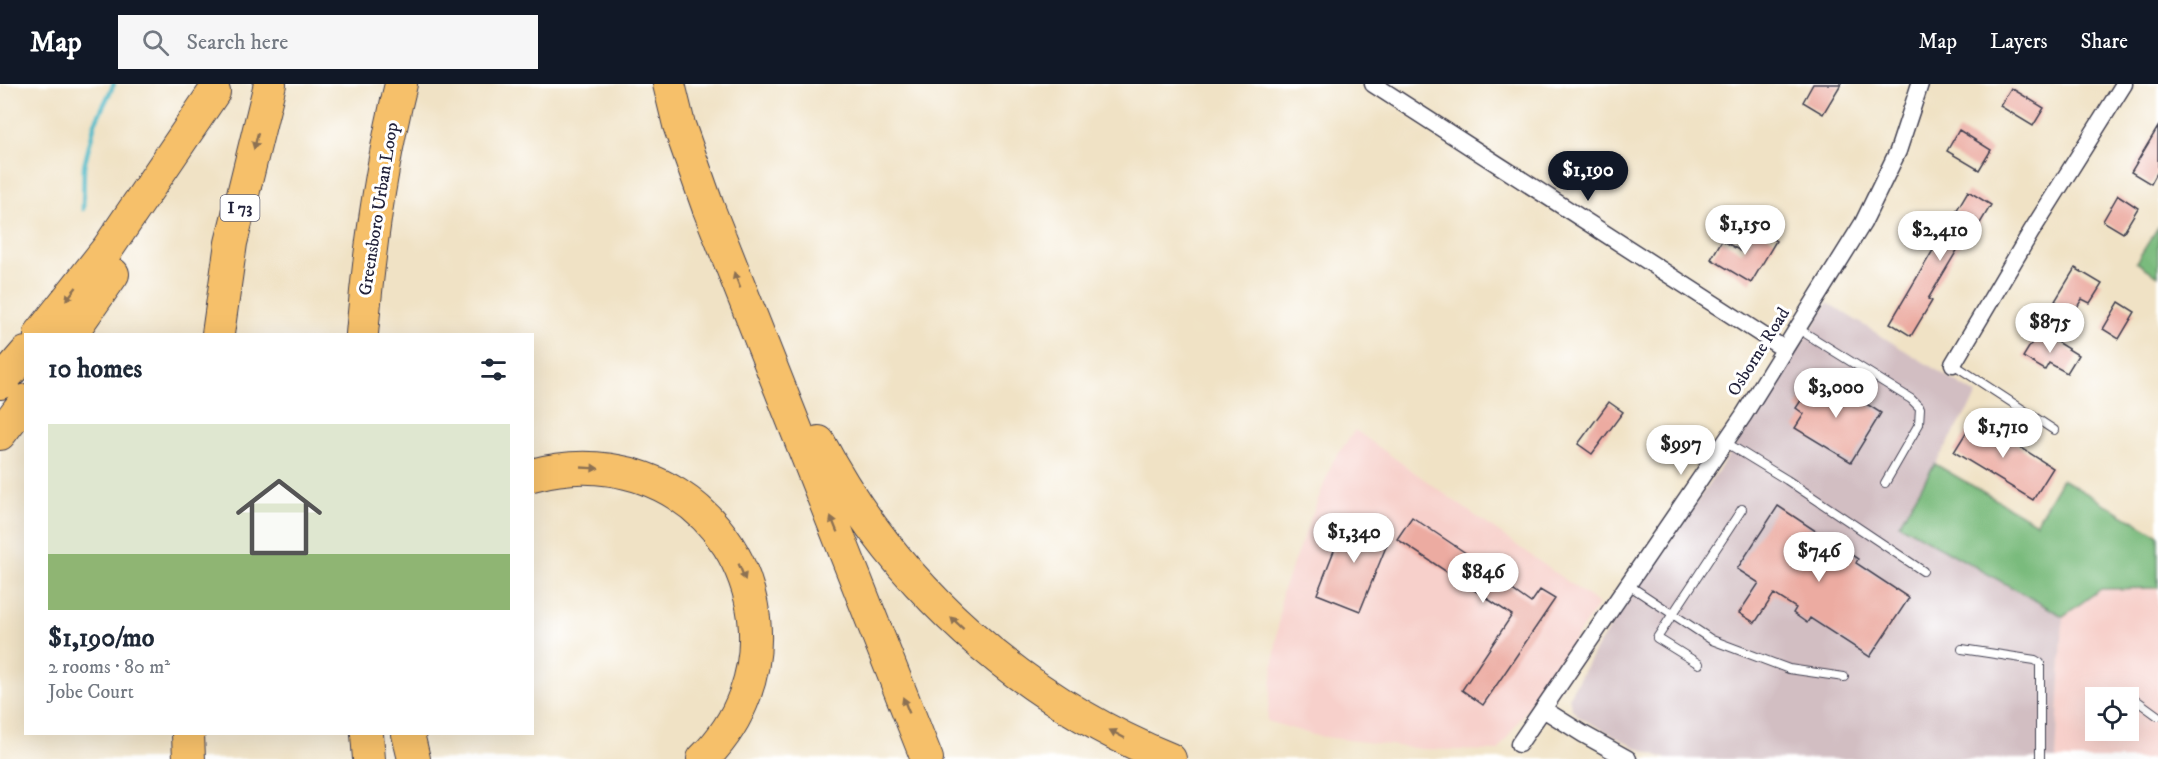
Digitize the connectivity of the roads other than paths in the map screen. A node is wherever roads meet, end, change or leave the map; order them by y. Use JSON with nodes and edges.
{"nodes":[{"id":1,"x":270,"y":84,"type":"edge"},
{"id":2,"x":401,"y":84,"type":"edge"},
{"id":3,"x":669,"y":84,"type":"edge"},
{"id":4,"x":1373,"y":84,"type":"edge"},
{"id":5,"x":1920,"y":84,"type":"edge"},
{"id":6,"x":2124,"y":84,"type":"edge"},
{"id":7,"x":216,"y":88,"type":"edge"},
{"id":8,"x":379,"y":200,"type":"junction"},
{"id":9,"x":1797,"y":328,"type":"junction"},
{"id":10,"x":41,"y":333,"type":"edge"},
{"id":11,"x":71,"y":333,"type":"edge"},
{"id":12,"x":218,"y":333,"type":"edge"},
{"id":13,"x":362,"y":333,"type":"edge"},
{"id":14,"x":381,"y":333,"type":"edge"},
{"id":15,"x":758,"y":334,"type":"junction"},
{"id":16,"x":1784,"y":349,"type":"junction"},
{"id":17,"x":24,"y":355,"type":"edge"},
{"id":18,"x":1953,"y":364,"type":"joint"},
{"id":19,"x":0,"y":383,"type":"edge"},
{"id":20,"x":24,"y":403,"type":"edge"},
{"id":21,"x":2054,"y":430,"type":"dead end"},
{"id":22,"x":0,"y":434,"type":"edge"},
{"id":23,"x":1725,"y":442,"type":"junction"},
{"id":24,"x":534,"y":476,"type":"edge"},
{"id":25,"x":1885,"y":483,"type":"dead end"},
{"id":26,"x":1742,"y":509,"type":"dead end"},
{"id":27,"x":1923,"y":571,"type":"dead end"},
{"id":28,"x":1627,"y":584,"type":"junction"},
{"id":29,"x":1672,"y":615,"type":"junction"},
{"id":30,"x":1962,"y":649,"type":"dead end"},
{"id":31,"x":1699,"y":664,"type":"dead end"},
{"id":32,"x":1844,"y":677,"type":"dead end"},
{"id":33,"x":2139,"y":702,"type":"edge"},
{"id":34,"x":1543,"y":709,"type":"junction"},
{"id":35,"x":2158,"y":716,"type":"edge"},
{"id":36,"x":188,"y":735,"type":"edge"},
{"id":37,"x":367,"y":735,"type":"edge"},
{"id":38,"x":408,"y":735,"type":"edge"},
{"id":39,"x":417,"y":735,"type":"edge"},
{"id":40,"x":1519,"y":744,"type":"dead end"},
{"id":41,"x":189,"y":759,"type":"edge"},
{"id":42,"x":369,"y":759,"type":"edge"},
{"id":43,"x":414,"y":759,"type":"edge"},
{"id":44,"x":421,"y":759,"type":"edge"},
{"id":45,"x":703,"y":759,"type":"edge"},
{"id":46,"x":927,"y":759,"type":"edge"},
{"id":47,"x":1170,"y":759,"type":"edge"},
{"id":48,"x":1628,"y":759,"type":"edge"},
{"id":49,"x":2040,"y":759,"type":"edge"}],
"edges":[{"from":1,"to":12,"type":"highway","number":"I 73","one_way":true},
{"from":2,"to":8,"type":"highway","name":"Greensboro Urban Loop"},
{"from":15,"to":3,"type":"highway","one_way":true},
{"from":4,"to":16,"type":"street"},
{"from":5,"to":9,"type":"street","name":"Osborne Road"},
{"from":6,"to":18,"type":"street"},
{"from":7,"to":10,"type":"highway","one_way":true},
{"from":7,"to":11,"type":"highway"},
{"from":8,"to":13,"type":"highway","name":"Greensboro Urban Loop"},
{"from":8,"to":14,"type":"highway"},
{"from":9,"to":16,"type":"street","name":"Osborne Road"},
{"from":9,"to":25,"type":"lane"},
{"from":46,"to":15,"type":"highway","one_way":true},
{"from":47,"to":15,"type":"highway","one_way":true},
{"from":16,"to":23,"type":"street","name":"Osborne Road"},
{"from":17,"to":19,"type":"highway"},
{"from":18,"to":21,"type":"lane"},
{"from":20,"to":22,"type":"highway"},
{"from":23,"to":27,"type":"lane"},
{"from":23,"to":28,"type":"street","name":"Osborne Road"},
{"from":24,"to":45,"type":"highway","one_way":true},
{"from":26,"to":29,"type":"lane"},
{"from":28,"to":29,"type":"lane"},
{"from":28,"to":34,"type":"street","name":"Osborne Road"},
{"from":29,"to":31,"type":"lane"},
{"from":29,"to":32,"type":"lane"},
{"from":30,"to":49,"type":"lane"},
{"from":33,"to":35,"type":"lane"},
{"from":34,"to":40,"type":"street","name":"Osborne Road"},
{"from":34,"to":48,"type":"street"},
{"from":36,"to":41,"type":"highway"},
{"from":37,"to":42,"type":"highway"},
{"from":38,"to":43,"type":"highway"},
{"from":39,"to":44,"type":"highway"}]}
